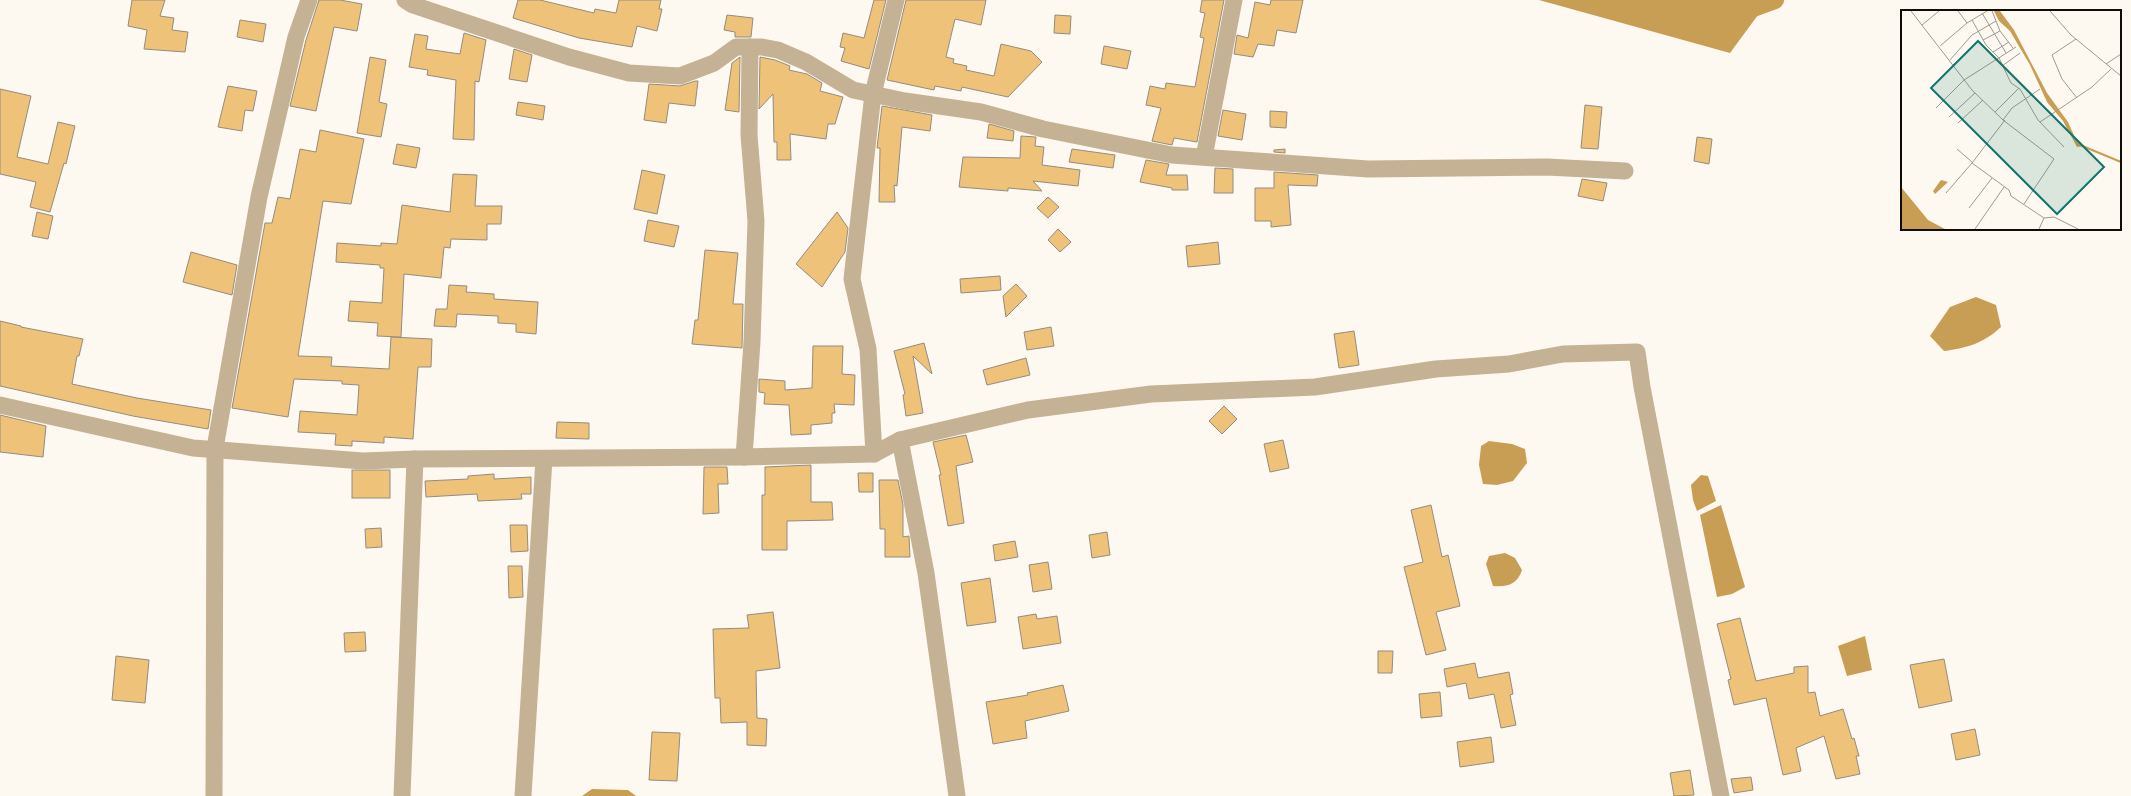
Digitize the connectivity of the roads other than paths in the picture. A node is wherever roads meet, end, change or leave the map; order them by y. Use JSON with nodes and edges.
{"nodes":[{"id":1,"x":309,"y":0,"type":"edge"},
{"id":2,"x":896,"y":0,"type":"edge"},
{"id":3,"x":1234,"y":0,"type":"edge"},
{"id":4,"x":411,"y":2,"type":"edge"},
{"id":5,"x":750,"y":47,"type":"junction"},
{"id":6,"x":873,"y":94,"type":"junction"},
{"id":7,"x":1204,"y":157,"type":"junction"},
{"id":8,"x":1625,"y":171,"type":"dead end"},
{"id":9,"x":0,"y":405,"type":"edge"},
{"id":10,"x":900,"y":440,"type":"junction"},
{"id":11,"x":215,"y":448,"type":"junction"},
{"id":12,"x":874,"y":454,"type":"junction"},
{"id":13,"x":744,"y":457,"type":"junction"},
{"id":14,"x":415,"y":458,"type":"junction"},
{"id":15,"x":544,"y":459,"type":"junction"},
{"id":16,"x":214,"y":796,"type":"edge"},
{"id":17,"x":402,"y":796,"type":"edge"},
{"id":18,"x":523,"y":796,"type":"edge"},
{"id":19,"x":958,"y":796,"type":"edge"},
{"id":20,"x":1721,"y":796,"type":"edge"}],
"edges":[{"from":1,"to":11,"type":"street"},
{"from":2,"to":6,"type":"street"},
{"from":3,"to":7,"type":"street"},
{"from":4,"to":5,"type":"street"},
{"from":5,"to":6,"type":"street"},
{"from":5,"to":13,"type":"street"},
{"from":6,"to":7,"type":"street"},
{"from":6,"to":12,"type":"street"},
{"from":7,"to":8,"type":"street"},
{"from":9,"to":11,"type":"street"},
{"from":10,"to":12,"type":"street"},
{"from":10,"to":19,"type":"street"},
{"from":10,"to":20,"type":"street"},
{"from":11,"to":14,"type":"street"},
{"from":11,"to":16,"type":"street"},
{"from":12,"to":13,"type":"street"},
{"from":13,"to":15,"type":"street"},
{"from":14,"to":15,"type":"street"},
{"from":14,"to":17,"type":"street"},
{"from":15,"to":18,"type":"street"}]}
